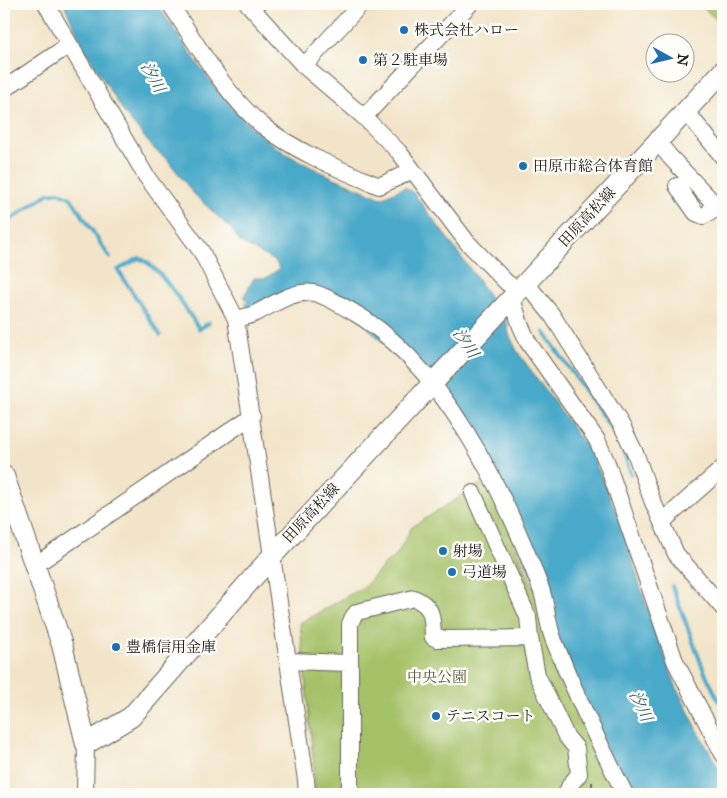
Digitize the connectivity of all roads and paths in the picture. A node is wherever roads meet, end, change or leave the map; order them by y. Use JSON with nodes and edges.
{"nodes":[{"id":1,"x":46,"y":4,"type":"edge"},
{"id":2,"x":170,"y":4,"type":"edge"},
{"id":3,"x":361,"y":4,"type":"edge"},
{"id":4,"x":470,"y":4,"type":"edge"},
{"id":5,"x":252,"y":6,"type":"edge"},
{"id":6,"x":69,"y":45,"type":"junction"},
{"id":7,"x":304,"y":66,"type":"junction"},
{"id":8,"x":723,"y":71,"type":"edge"},
{"id":9,"x":4,"y":89,"type":"edge"},
{"id":10,"x":686,"y":112,"type":"junction"},
{"id":11,"x":364,"y":117,"type":"junction"},
{"id":12,"x":658,"y":142,"type":"junction"},
{"id":13,"x":723,"y":157,"type":"edge"},
{"id":14,"x":411,"y":170,"type":"junction"},
{"id":15,"x":677,"y":186,"type":"dead end"},
{"id":16,"x":516,"y":294,"type":"junction"},
{"id":17,"x":236,"y":319,"type":"junction"},
{"id":18,"x":433,"y":382,"type":"junction"},
{"id":19,"x":252,"y":416,"type":"junction"},
{"id":20,"x":723,"y":468,"type":"edge"},
{"id":21,"x":4,"y":476,"type":"edge"},
{"id":22,"x":473,"y":494,"type":"dead end"},
{"id":23,"x":662,"y":522,"type":"junction"},
{"id":24,"x":272,"y":556,"type":"junction"},
{"id":25,"x":34,"y":566,"type":"junction"},
{"id":26,"x":723,"y":608,"type":"edge"},
{"id":27,"x":530,"y":638,"type":"junction"},
{"id":28,"x":288,"y":661,"type":"junction"},
{"id":29,"x":349,"y":663,"type":"junction"},
{"id":30,"x":86,"y":744,"type":"junction"},
{"id":31,"x":723,"y":754,"type":"edge"},
{"id":32,"x":85,"y":794,"type":"edge"},
{"id":33,"x":306,"y":794,"type":"edge"},
{"id":34,"x":350,"y":794,"type":"edge"},
{"id":35,"x":566,"y":794,"type":"edge"},
{"id":36,"x":626,"y":794,"type":"edge"}],
"edges":[{"from":1,"to":6,"type":"street"},
{"from":2,"to":14,"type":"street"},
{"from":3,"to":7,"type":"street"},
{"from":4,"to":11,"type":"street"},
{"from":5,"to":7,"type":"street"},
{"from":6,"to":9,"type":"street"},
{"from":6,"to":17,"type":"street"},
{"from":7,"to":11,"type":"street"},
{"from":8,"to":10,"type":"main road","name":"田原高松線"},
{"from":10,"to":12,"type":"main road","name":"田原高松線"},
{"from":10,"to":13,"type":"street"},
{"from":11,"to":14,"type":"street"},
{"from":12,"to":15,"type":"street"},
{"from":12,"to":16,"type":"main road","name":"田原高松線"},
{"from":14,"to":16,"type":"street"},
{"from":16,"to":18,"type":"main road","name":"田原高松線"},
{"from":16,"to":23,"type":"street"},
{"from":16,"to":31,"type":"street"},
{"from":17,"to":18,"type":"street"},
{"from":17,"to":19,"type":"street"},
{"from":18,"to":24,"type":"main road","name":"田原高松線"},
{"from":18,"to":36,"type":"street"},
{"from":19,"to":24,"type":"street"},
{"from":19,"to":25,"type":"street"},
{"from":20,"to":23,"type":"street"},
{"from":21,"to":25,"type":"main road"},
{"from":22,"to":27,"type":"street"},
{"from":23,"to":26,"type":"street"},
{"from":24,"to":28,"type":"street"},
{"from":24,"to":30,"type":"main road","name":"田原高松線"},
{"from":25,"to":30,"type":"main road"},
{"from":27,"to":29,"type":"street"},
{"from":27,"to":35,"type":"street"},
{"from":28,"to":29,"type":"street"},
{"from":28,"to":33,"type":"street"},
{"from":29,"to":34,"type":"street"},
{"from":30,"to":32,"type":"street"}]}
